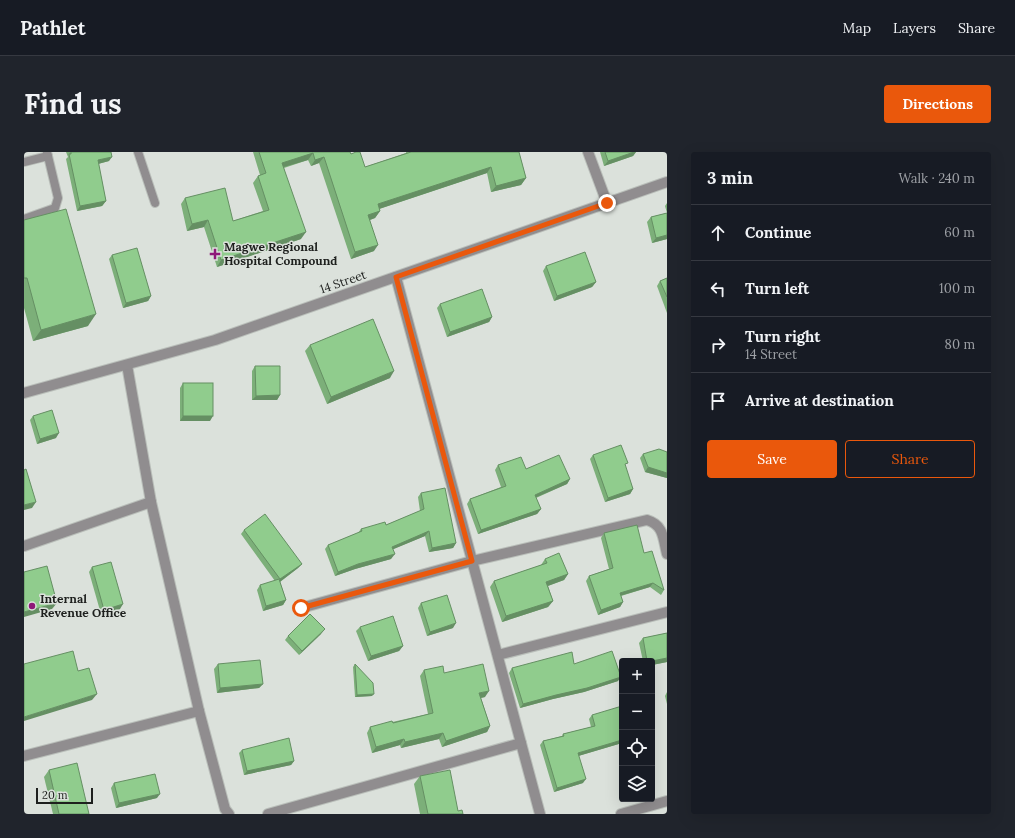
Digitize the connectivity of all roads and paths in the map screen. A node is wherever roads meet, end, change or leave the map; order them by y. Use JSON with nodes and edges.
{"nodes":[{"id":1,"x":138,"y":152,"type":"edge"},
{"id":2,"x":588,"y":152,"type":"edge"},
{"id":3,"x":48,"y":154,"type":"edge"},
{"id":4,"x":24,"y":162,"type":"edge"},
{"id":5,"x":667,"y":182,"type":"edge"},
{"id":6,"x":156,"y":203,"type":"dead end"},
{"id":7,"x":607,"y":203,"type":"junction"},
{"id":8,"x":24,"y":219,"type":"edge"},
{"id":9,"x":396,"y":277,"type":"junction"},
{"id":10,"x":126,"y":365,"type":"junction"},
{"id":11,"x":24,"y":393,"type":"edge"},
{"id":12,"x":151,"y":502,"type":"junction"},
{"id":13,"x":24,"y":546,"type":"edge"},
{"id":14,"x":667,"y":554,"type":"edge"},
{"id":15,"x":472,"y":561,"type":"junction"},
{"id":16,"x":301,"y":608,"type":"dead end"},
{"id":17,"x":667,"y":612,"type":"edge"},
{"id":18,"x":498,"y":656,"type":"junction"},
{"id":19,"x":199,"y":711,"type":"junction"},
{"id":20,"x":521,"y":743,"type":"junction"},
{"id":21,"x":24,"y":756,"type":"edge"},
{"id":22,"x":667,"y":801,"type":"edge"},
{"id":23,"x":229,"y":814,"type":"edge"},
{"id":24,"x":268,"y":814,"type":"edge"},
{"id":25,"x":540,"y":814,"type":"edge"},
{"id":26,"x":621,"y":814,"type":"edge"}],
"edges":[{"from":1,"to":6,"type":"lane"},
{"from":2,"to":7,"type":"street"},
{"from":3,"to":4,"type":"lane"},
{"from":3,"to":8,"type":"lane"},
{"from":5,"to":7,"type":"street","name":"14 Street"},
{"from":7,"to":9,"type":"street","name":"14 Street"},
{"from":9,"to":10,"type":"street","name":"14 Street"},
{"from":9,"to":15,"type":"street"},
{"from":10,"to":11,"type":"street","name":"14 Street"},
{"from":10,"to":12,"type":"street"},
{"from":12,"to":13,"type":"street"},
{"from":12,"to":19,"type":"street"},
{"from":14,"to":15,"type":"street"},
{"from":15,"to":16,"type":"street"},
{"from":15,"to":18,"type":"street"},
{"from":17,"to":18,"type":"street"},
{"from":18,"to":20,"type":"street"},
{"from":19,"to":21,"type":"street"},
{"from":19,"to":23,"type":"street"},
{"from":20,"to":24,"type":"street"},
{"from":20,"to":25,"type":"street"},
{"from":22,"to":26,"type":"street"}]}
